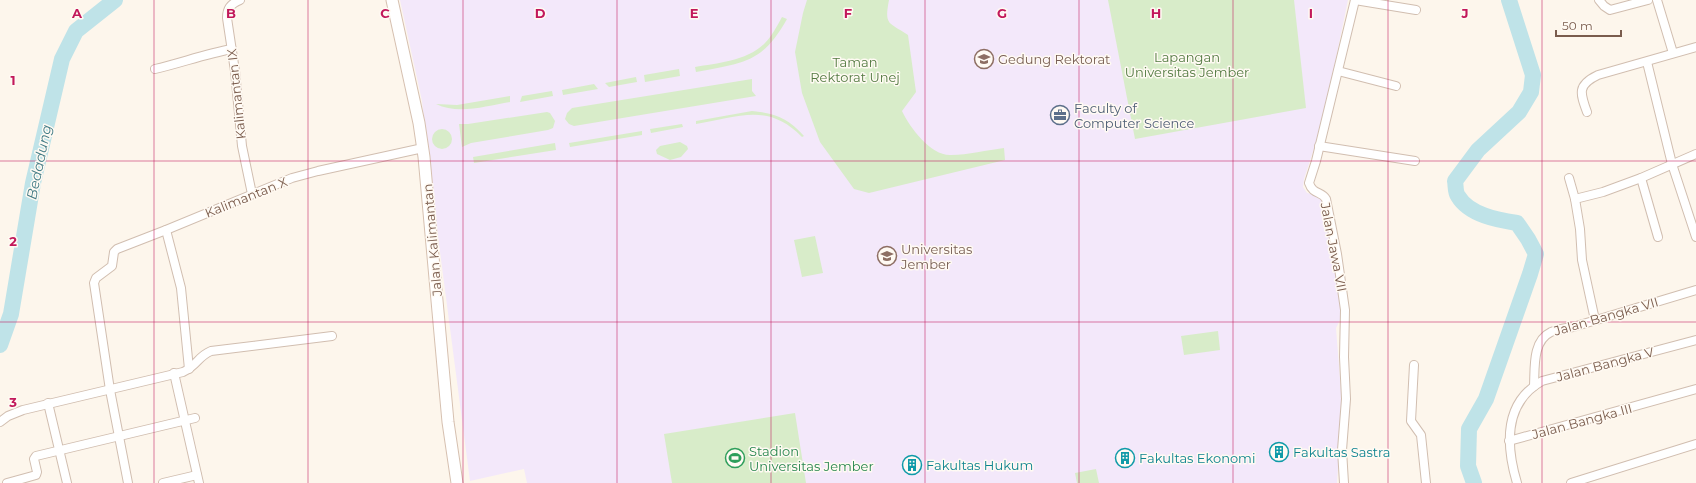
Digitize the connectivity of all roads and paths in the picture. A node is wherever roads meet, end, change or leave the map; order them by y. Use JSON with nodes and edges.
{"nodes":[{"id":1,"x":240,"y":0,"type":"edge"},
{"id":2,"x":392,"y":0,"type":"edge"},
{"id":3,"x":1355,"y":0,"type":"edge"},
{"id":4,"x":1600,"y":0,"type":"edge"},
{"id":5,"x":1648,"y":0,"type":"edge"},
{"id":6,"x":1657,"y":0,"type":"edge"},
{"id":7,"x":1416,"y":10,"type":"dead end"},
{"id":8,"x":1696,"y":46,"type":"edge"},
{"id":9,"x":232,"y":49,"type":"junction"},
{"id":10,"x":1673,"y":53,"type":"junction"},
{"id":11,"x":1647,"y":62,"type":"junction"},
{"id":12,"x":155,"y":69,"type":"dead end"},
{"id":13,"x":1338,"y":72,"type":"junction"},
{"id":14,"x":1396,"y":86,"type":"dead end"},
{"id":15,"x":1587,"y":112,"type":"dead end"},
{"id":16,"x":1320,"y":146,"type":"junction"},
{"id":17,"x":423,"y":148,"type":"junction"},
{"id":18,"x":1696,"y":154,"type":"edge"},
{"id":19,"x":1415,"y":161,"type":"dead end"},
{"id":20,"x":1672,"y":164,"type":"junction"},
{"id":21,"x":1569,"y":178,"type":"dead end"},
{"id":22,"x":1641,"y":178,"type":"junction"},
{"id":23,"x":252,"y":194,"type":"junction"},
{"id":24,"x":1575,"y":199,"type":"junction"},
{"id":25,"x":1696,"y":208,"type":"edge"},
{"id":26,"x":1688,"y":211,"type":"junction"},
{"id":27,"x":166,"y":230,"type":"junction"},
{"id":28,"x":1696,"y":236,"type":"edge"},
{"id":29,"x":1658,"y":237,"type":"dead end"},
{"id":30,"x":1696,"y":290,"type":"edge"},
{"id":31,"x":1595,"y":320,"type":"junction"},
{"id":32,"x":332,"y":336,"type":"dead end"},
{"id":33,"x":1696,"y":340,"type":"edge"},
{"id":34,"x":1414,"y":365,"type":"dead end"},
{"id":35,"x":189,"y":369,"type":"junction"},
{"id":36,"x":174,"y":373,"type":"junction"},
{"id":37,"x":1534,"y":386,"type":"junction"},
{"id":38,"x":1696,"y":389,"type":"edge"},
{"id":39,"x":110,"y":390,"type":"junction"},
{"id":40,"x":1521,"y":400,"type":"joint"},
{"id":41,"x":48,"y":403,"type":"junction"},
{"id":42,"x":195,"y":418,"type":"dead end"},
{"id":43,"x":185,"y":420,"type":"junction"},
{"id":44,"x":0,"y":422,"type":"edge"},
{"id":45,"x":119,"y":436,"type":"junction"},
{"id":46,"x":1509,"y":441,"type":"junction"},
{"id":47,"x":1696,"y":444,"type":"edge"},
{"id":48,"x":60,"y":450,"type":"junction"},
{"id":49,"x":198,"y":479,"type":"edge"},
{"id":50,"x":7,"y":483,"type":"edge"},
{"id":51,"x":67,"y":483,"type":"edge"},
{"id":52,"x":128,"y":483,"type":"edge"},
{"id":53,"x":162,"y":483,"type":"edge"},
{"id":54,"x":457,"y":483,"type":"edge"},
{"id":55,"x":1344,"y":483,"type":"edge"},
{"id":56,"x":1426,"y":483,"type":"edge"},
{"id":57,"x":1517,"y":483,"type":"edge"},
{"id":58,"x":1571,"y":483,"type":"edge"}],
"edges":[{"from":1,"to":9,"type":"street","name":"Kalimantan IX"},
{"from":2,"to":17,"type":"main road","name":"Jalan Kalimantan"},
{"from":3,"to":7,"type":"street"},
{"from":3,"to":13,"type":"street","name":"Jalan Jawa VII"},
{"from":4,"to":5,"type":"street"},
{"from":6,"to":10,"type":"street"},
{"from":8,"to":10,"type":"street"},
{"from":9,"to":12,"type":"street"},
{"from":9,"to":23,"type":"street","name":"Kalimantan IX"},
{"from":10,"to":11,"type":"street"},
{"from":11,"to":15,"type":"street"},
{"from":11,"to":20,"type":"street"},
{"from":13,"to":14,"type":"street"},
{"from":13,"to":16,"type":"street","name":"Jalan Jawa VII"},
{"from":16,"to":19,"type":"street"},
{"from":16,"to":55,"type":"street","name":"Jalan Jawa VII"},
{"from":17,"to":23,"type":"street","name":"Kalimantan X"},
{"from":17,"to":54,"type":"main road","name":"Jalan Kalimantan"},
{"from":18,"to":20,"type":"street"},
{"from":20,"to":22,"type":"street"},
{"from":20,"to":26,"type":"street"},
{"from":21,"to":24,"type":"street"},
{"from":22,"to":24,"type":"street"},
{"from":22,"to":29,"type":"street"},
{"from":23,"to":27,"type":"street","name":"Kalimantan X"},
{"from":24,"to":31,"type":"street"},
{"from":25,"to":26,"type":"street"},
{"from":26,"to":28,"type":"street"},
{"from":27,"to":35,"type":"street"},
{"from":27,"to":39,"type":"street","name":"Kalimantan X"},
{"from":30,"to":31,"type":"street","name":"Jalan Bangka VII"},
{"from":31,"to":37,"type":"street","name":"Jalan Bangka VII"},
{"from":32,"to":35,"type":"street"},
{"from":33,"to":37,"type":"street","name":"Jalan Bangka V"},
{"from":34,"to":56,"type":"street"},
{"from":35,"to":36,"type":"street"},
{"from":36,"to":39,"type":"street"},
{"from":36,"to":43,"type":"street"},
{"from":37,"to":40,"type":"street","name":"Jalan Bangka V"},
{"from":38,"to":46,"type":"street","name":"Jalan Bangka III"},
{"from":39,"to":41,"type":"street"},
{"from":39,"to":45,"type":"street"},
{"from":40,"to":46,"type":"street","name":"Jalan Bangka III"},
{"from":41,"to":44,"type":"street"},
{"from":41,"to":48,"type":"street"},
{"from":42,"to":43,"type":"street"},
{"from":43,"to":45,"type":"street"},
{"from":43,"to":49,"type":"street"},
{"from":45,"to":48,"type":"street"},
{"from":45,"to":52,"type":"street"},
{"from":46,"to":57,"type":"street"},
{"from":47,"to":58,"type":"street"},
{"from":48,"to":50,"type":"street"},
{"from":48,"to":51,"type":"street"},
{"from":49,"to":53,"type":"street"}]}
